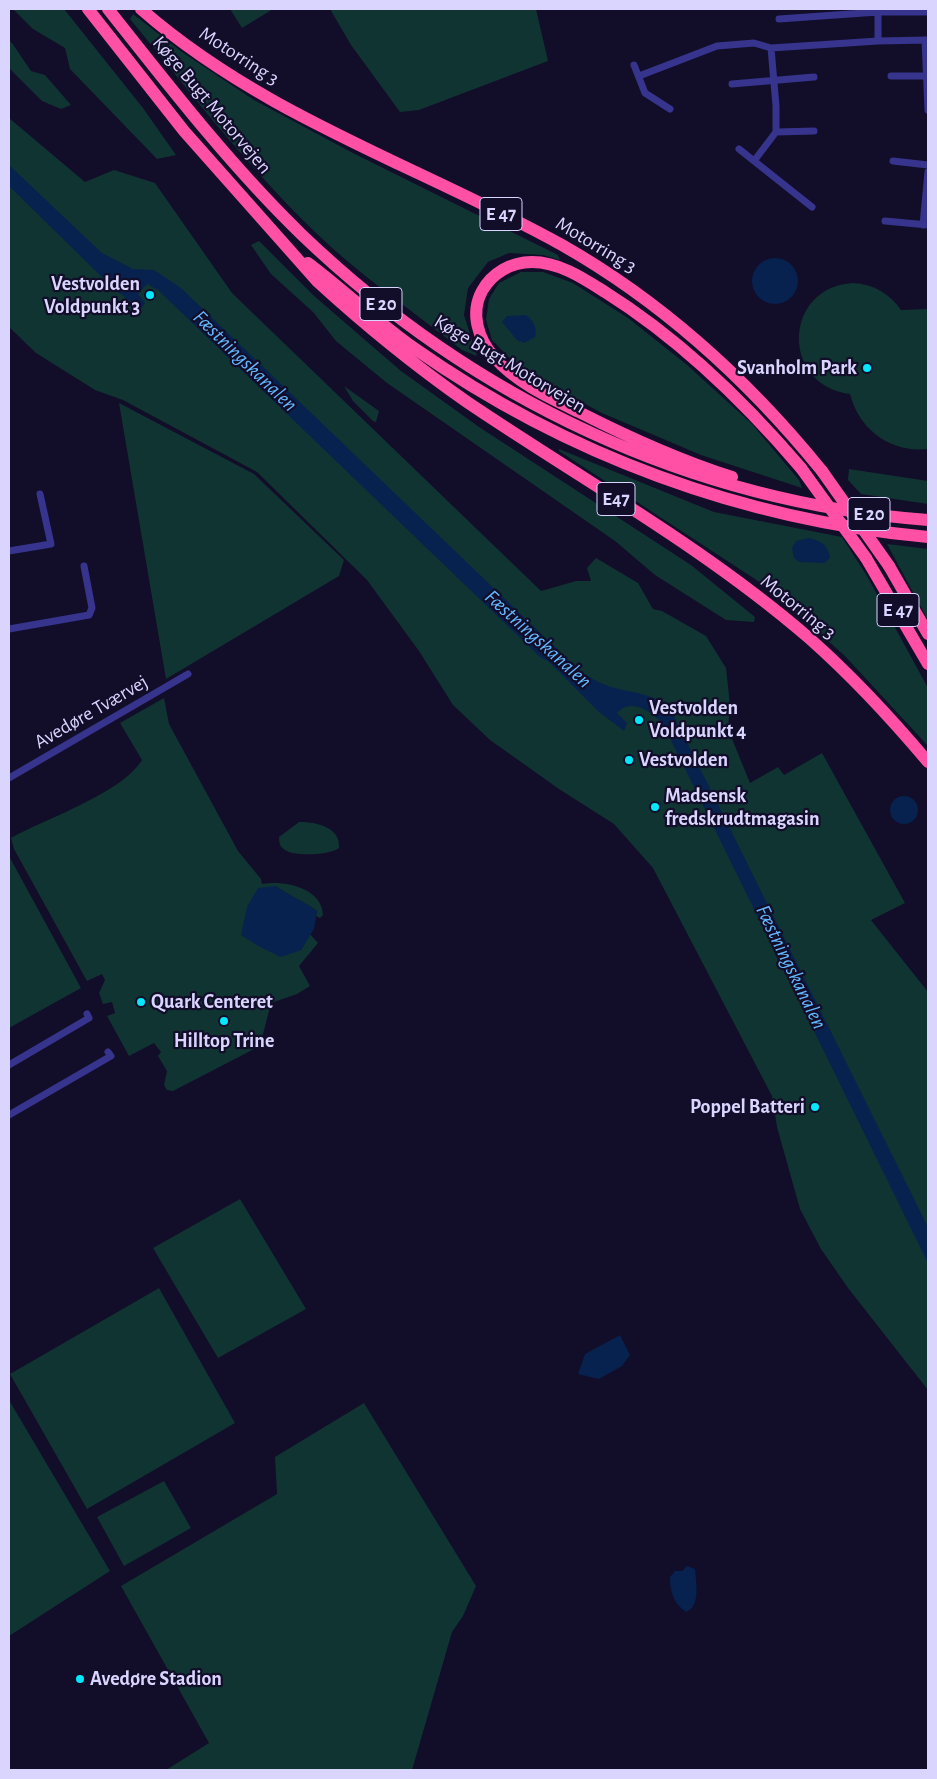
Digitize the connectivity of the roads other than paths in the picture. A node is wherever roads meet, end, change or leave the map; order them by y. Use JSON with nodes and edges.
{"nodes":[{"id":1,"x":88,"y":9,"type":"edge"},
{"id":2,"x":108,"y":9,"type":"edge"},
{"id":3,"x":142,"y":9,"type":"edge"},
{"id":4,"x":878,"y":12,"type":"junction"},
{"id":5,"x":928,"y":12,"type":"edge"},
{"id":6,"x":779,"y":19,"type":"dead end"},
{"id":7,"x":927,"y":40,"type":"edge"},
{"id":8,"x":878,"y":41,"type":"junction"},
{"id":9,"x":771,"y":48,"type":"junction"},
{"id":10,"x":634,"y":64,"type":"dead end"},
{"id":11,"x":639,"y":76,"type":"junction"},
{"id":12,"x":891,"y":76,"type":"dead end"},
{"id":13,"x":927,"y":76,"type":"edge"},
{"id":14,"x":814,"y":77,"type":"dead end"},
{"id":15,"x":774,"y":80,"type":"junction"},
{"id":16,"x":732,"y":84,"type":"dead end"},
{"id":17,"x":670,"y":109,"type":"dead end"},
{"id":18,"x":928,"y":110,"type":"edge"},
{"id":19,"x":814,"y":131,"type":"dead end"},
{"id":20,"x":776,"y":132,"type":"junction"},
{"id":21,"x":739,"y":149,"type":"dead end"},
{"id":22,"x":754,"y":161,"type":"junction"},
{"id":23,"x":893,"y":161,"type":"dead end"},
{"id":24,"x":928,"y":165,"type":"edge"},
{"id":25,"x":928,"y":172,"type":"edge"},
{"id":26,"x":812,"y":207,"type":"dead end"},
{"id":27,"x":885,"y":221,"type":"dead end"},
{"id":28,"x":926,"y":225,"type":"edge"},
{"id":29,"x":292,"y":251,"type":"junction"},
{"id":30,"x":40,"y":494,"type":"dead end"},
{"id":31,"x":810,"y":504,"type":"junction"},
{"id":32,"x":928,"y":520,"type":"edge"},
{"id":33,"x":928,"y":537,"type":"edge"},
{"id":34,"x":9,"y":551,"type":"edge"},
{"id":35,"x":84,"y":566,"type":"dead end"},
{"id":36,"x":9,"y":629,"type":"edge"},
{"id":37,"x":928,"y":634,"type":"edge"},
{"id":38,"x":928,"y":664,"type":"edge"},
{"id":39,"x":188,"y":674,"type":"dead end"},
{"id":40,"x":928,"y":762,"type":"edge"},
{"id":41,"x":9,"y":778,"type":"edge"},
{"id":42,"x":86,"y":1014,"type":"dead end"},
{"id":43,"x":108,"y":1052,"type":"dead end"},
{"id":44,"x":9,"y":1065,"type":"edge"},
{"id":45,"x":9,"y":1115,"type":"edge"}],
"edges":[{"from":1,"to":29,"type":"highway","number":"E 20"},
{"from":2,"to":31,"type":"highway","name":"Køge Bugt Motorvejen","number":"E 20"},
{"from":3,"to":37,"type":"highway","name":"Motorring 3","number":"E 47","bridge":true},
{"from":4,"to":5,"type":"street"},
{"from":4,"to":6,"type":"street"},
{"from":4,"to":8,"type":"street"},
{"from":7,"to":8,"type":"street"},
{"from":7,"to":13,"type":"street"},
{"from":8,"to":9,"type":"street"},
{"from":9,"to":11,"type":"street"},
{"from":9,"to":15,"type":"street"},
{"from":10,"to":11,"type":"street"},
{"from":11,"to":17,"type":"street"},
{"from":12,"to":13,"type":"street"},
{"from":13,"to":18,"type":"street"},
{"from":14,"to":15,"type":"street"},
{"from":15,"to":16,"type":"street"},
{"from":15,"to":20,"type":"street"},
{"from":19,"to":20,"type":"street"},
{"from":20,"to":22,"type":"street"},
{"from":21,"to":22,"type":"street"},
{"from":22,"to":26,"type":"street"},
{"from":23,"to":24,"type":"street"},
{"from":25,"to":28,"type":"street"},
{"from":27,"to":28,"type":"street"},
{"from":29,"to":33,"type":"highway","name":"Køge Bugt Motorvejen","number":"E 20"},
{"from":29,"to":40,"type":"highway","name":"Motorring 3","number":"E47"},
{"from":30,"to":34,"type":"street"},
{"from":31,"to":32,"type":"highway","name":"Køge Bugt Motorvejen","number":"E 20"},
{"from":31,"to":38,"type":"highway","number":"E 47","bridge":true},
{"from":35,"to":36,"type":"street"},
{"from":39,"to":41,"type":"street","name":"Avedøre Tværvej"},
{"from":42,"to":44,"type":"street"},
{"from":43,"to":45,"type":"street"}]}
